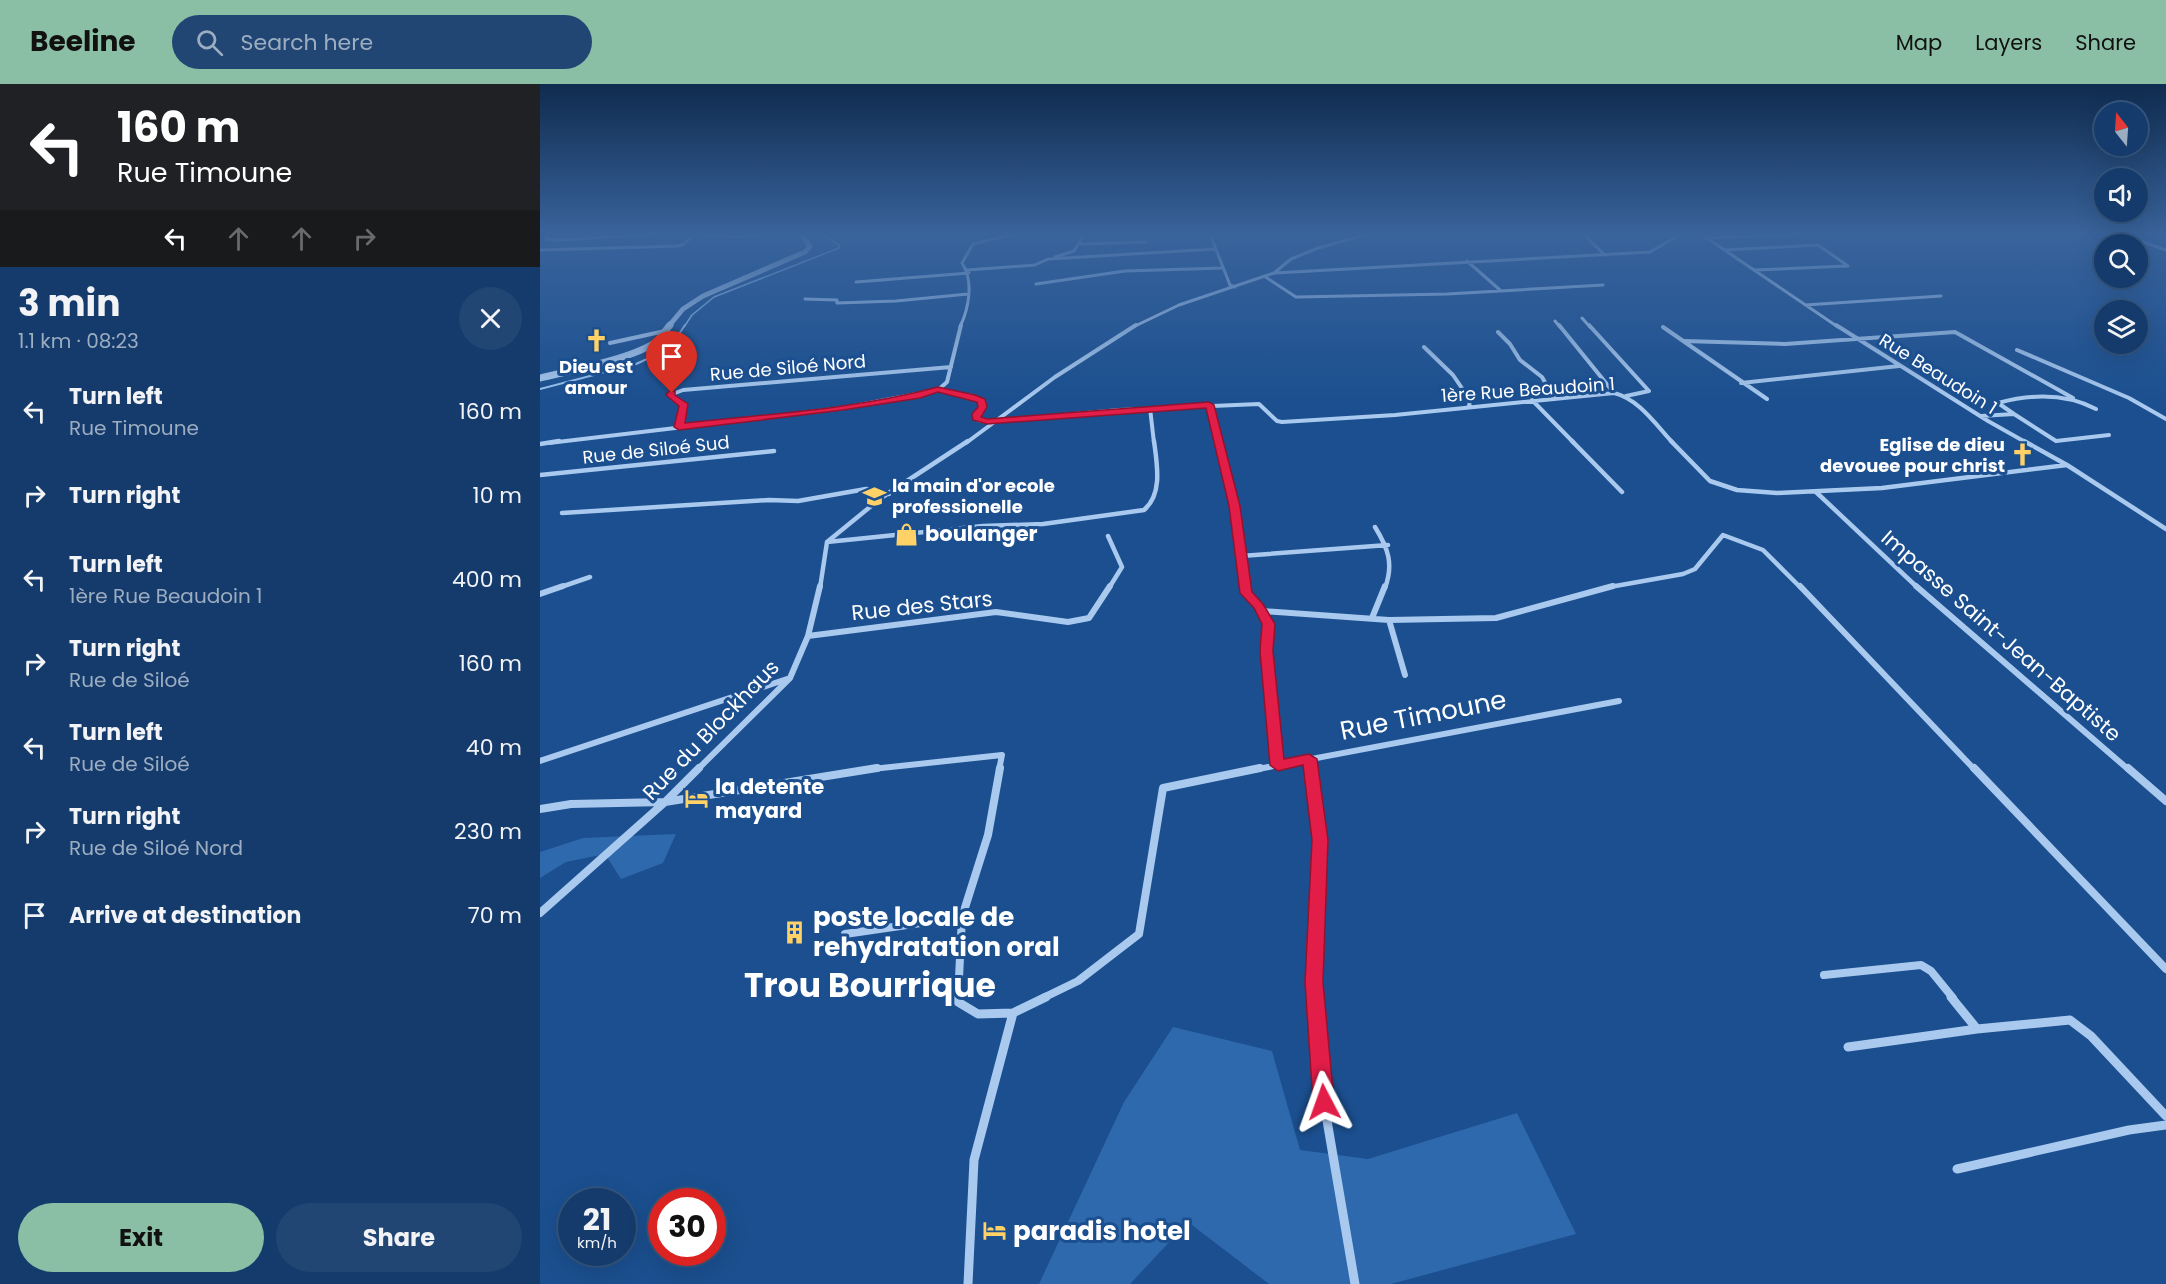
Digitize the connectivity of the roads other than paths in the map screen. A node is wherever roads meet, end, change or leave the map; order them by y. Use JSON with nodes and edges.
{"nodes":[{"id":1,"x":717,"y":290,"type":"edge"},
{"id":2,"x":968,"y":290,"type":"edge"},
{"id":3,"x":1226,"y":290,"type":"edge"},
{"id":4,"x":1285,"y":290,"type":"edge"},
{"id":5,"x":1501,"y":290,"type":"edge"},
{"id":6,"x":1783,"y":290,"type":"edge"},
{"id":7,"x":968,"y":294,"type":"junction"},
{"id":8,"x":1941,"y":296,"type":"dead end"},
{"id":9,"x":805,"y":299,"type":"dead end"},
{"id":10,"x":1805,"y":305,"type":"junction"},
{"id":11,"x":1582,"y":318,"type":"dead end"},
{"id":12,"x":1555,"y":321,"type":"dead end"},
{"id":13,"x":1663,"y":327,"type":"dead end"},
{"id":14,"x":664,"y":331,"type":"junction"},
{"id":15,"x":1498,"y":332,"type":"dead end"},
{"id":16,"x":1854,"y":338,"type":"junction"},
{"id":17,"x":1684,"y":341,"type":"junction"},
{"id":18,"x":610,"y":343,"type":"dead end"},
{"id":19,"x":1424,"y":347,"type":"dead end"},
{"id":20,"x":2017,"y":350,"type":"dead end"},
{"id":21,"x":1899,"y":366,"type":"junction"},
{"id":22,"x":951,"y":367,"type":"junction"},
{"id":23,"x":540,"y":378,"type":"edge"},
{"id":24,"x":1742,"y":382,"type":"junction"},
{"id":25,"x":938,"y":390,"type":"junction"},
{"id":26,"x":1614,"y":393,"type":"junction"},
{"id":27,"x":1626,"y":396,"type":"junction"},
{"id":28,"x":1554,"y":398,"type":"junction"},
{"id":29,"x":2073,"y":398,"type":"junction"},
{"id":30,"x":1767,"y":399,"type":"dead end"},
{"id":31,"x":1532,"y":400,"type":"junction"},
{"id":32,"x":1209,"y":405,"type":"junction"},
{"id":33,"x":1469,"y":407,"type":"junction"},
{"id":34,"x":1150,"y":408,"type":"junction"},
{"id":35,"x":2096,"y":410,"type":"dead end"},
{"id":36,"x":2014,"y":414,"type":"junction"},
{"id":37,"x":1980,"y":416,"type":"junction"},
{"id":38,"x":2166,"y":420,"type":"edge"},
{"id":39,"x":997,"y":421,"type":"junction"},
{"id":40,"x":679,"y":427,"type":"junction"},
{"id":41,"x":2109,"y":435,"type":"dead end"},
{"id":42,"x":540,"y":444,"type":"edge"},
{"id":43,"x":774,"y":451,"type":"dead end"},
{"id":44,"x":2067,"y":465,"type":"junction"},
{"id":45,"x":540,"y":475,"type":"edge"},
{"id":46,"x":1622,"y":492,"type":"dead end"},
{"id":47,"x":1816,"y":492,"type":"junction"},
{"id":48,"x":889,"y":494,"type":"junction"},
{"id":49,"x":562,"y":513,"type":"dead end"},
{"id":50,"x":1376,"y":527,"type":"dead end"},
{"id":51,"x":2166,"y":529,"type":"edge"},
{"id":52,"x":1108,"y":536,"type":"dead end"},
{"id":53,"x":827,"y":542,"type":"junction"},
{"id":54,"x":1388,"y":545,"type":"junction"},
{"id":55,"x":1241,"y":556,"type":"junction"},
{"id":56,"x":590,"y":577,"type":"dead end"},
{"id":57,"x":540,"y":594,"type":"edge"},
{"id":58,"x":1262,"y":611,"type":"junction"},
{"id":59,"x":1372,"y":618,"type":"junction"},
{"id":60,"x":1389,"y":620,"type":"junction"},
{"id":61,"x":808,"y":636,"type":"junction"},
{"id":62,"x":1405,"y":675,"type":"dead end"},
{"id":63,"x":790,"y":678,"type":"junction"},
{"id":64,"x":1619,"y":701,"type":"dead end"},
{"id":65,"x":1309,"y":759,"type":"junction"},
{"id":66,"x":540,"y":761,"type":"edge"},
{"id":67,"x":1278,"y":765,"type":"junction"},
{"id":68,"x":2166,"y":801,"type":"edge"},
{"id":69,"x":665,"y":802,"type":"junction"},
{"id":70,"x":540,"y":809,"type":"edge"},
{"id":71,"x":540,"y":913,"type":"edge"},
{"id":72,"x":962,"y":917,"type":"junction"},
{"id":73,"x":844,"y":934,"type":"dead end"},
{"id":74,"x":2166,"y":969,"type":"edge"},
{"id":75,"x":1824,"y":975,"type":"dead end"},
{"id":76,"x":1012,"y":1013,"type":"junction"},
{"id":77,"x":1977,"y":1029,"type":"junction"},
{"id":78,"x":1848,"y":1047,"type":"dead end"},
{"id":79,"x":2166,"y":1116,"type":"edge"},
{"id":80,"x":2166,"y":1125,"type":"edge"},
{"id":81,"x":1957,"y":1169,"type":"dead end"},
{"id":82,"x":968,"y":1284,"type":"edge"},
{"id":83,"x":1355,"y":1284,"type":"edge"}],
"edges":[{"from":1,"to":14,"type":"street"},
{"from":2,"to":7,"type":"street"},
{"from":3,"to":39,"type":"street"},
{"from":4,"to":5,"type":"street"},
{"from":6,"to":10,"type":"street","name":"Rue Beaudoin 1"},
{"from":7,"to":9,"type":"street"},
{"from":7,"to":22,"type":"street"},
{"from":8,"to":10,"type":"street"},
{"from":10,"to":16,"type":"street","name":"Rue Beaudoin 1"},
{"from":11,"to":27,"type":"street"},
{"from":12,"to":26,"type":"street"},
{"from":13,"to":17,"type":"street"},
{"from":14,"to":18,"type":"street"},
{"from":14,"to":23,"type":"street"},
{"from":15,"to":28,"type":"street"},
{"from":16,"to":17,"type":"street"},
{"from":16,"to":21,"type":"street","name":"Rue Beaudoin 1"},
{"from":16,"to":29,"type":"street"},
{"from":17,"to":24,"type":"street"},
{"from":19,"to":33,"type":"street"},
{"from":20,"to":38,"type":"street"},
{"from":21,"to":24,"type":"street"},
{"from":21,"to":37,"type":"street","name":"Rue Beaudoin 1"},
{"from":22,"to":25,"type":"street"},
{"from":22,"to":40,"type":"street","name":"Rue de Siloé Nord"},
{"from":24,"to":30,"type":"street"},
{"from":25,"to":39,"type":"street"},
{"from":25,"to":40,"type":"street"},
{"from":26,"to":27,"type":"street","name":"1ère Rue Beaudoin 1"},
{"from":26,"to":28,"type":"street","name":"1ère Rue Beaudoin 1"},
{"from":27,"to":47,"type":"street","name":"1ère Rue Beaudoin 1"},
{"from":28,"to":31,"type":"street","name":"1ère Rue Beaudoin 1"},
{"from":29,"to":35,"type":"street"},
{"from":29,"to":36,"type":"street"},
{"from":31,"to":33,"type":"street","name":"1ère Rue Beaudoin 1"},
{"from":31,"to":46,"type":"street"},
{"from":32,"to":33,"type":"street","name":"1ère Rue Beaudoin 1"},
{"from":32,"to":34,"type":"street","name":"1ère Rue Beaudoin 1"},
{"from":32,"to":55,"type":"street"},
{"from":34,"to":39,"type":"street","name":"1ère Rue Beaudoin 1"},
{"from":34,"to":53,"type":"street"},
{"from":36,"to":37,"type":"street"},
{"from":36,"to":41,"type":"street"},
{"from":37,"to":44,"type":"street","name":"Rue Beaudoin 1"},
{"from":39,"to":48,"type":"street"},
{"from":40,"to":42,"type":"street"},
{"from":43,"to":45,"type":"street","name":"Rue de Siloé Sud"},
{"from":44,"to":47,"type":"street","name":"1ère Rue Beaudoin 1"},
{"from":44,"to":51,"type":"street","name":"Rue Beaudoin 1"},
{"from":47,"to":68,"type":"street","name":"Impasse Saint-Jean-Baptiste"},
{"from":48,"to":49,"type":"street"},
{"from":48,"to":53,"type":"street"},
{"from":50,"to":54,"type":"street"},
{"from":52,"to":61,"type":"street","name":"Rue des Stars"},
{"from":53,"to":61,"type":"street","name":"Rue du Blockhaus"},
{"from":54,"to":55,"type":"street"},
{"from":54,"to":59,"type":"street"},
{"from":55,"to":58,"type":"street"},
{"from":56,"to":57,"type":"street"},
{"from":58,"to":59,"type":"street"},
{"from":58,"to":67,"type":"street"},
{"from":59,"to":60,"type":"street"},
{"from":60,"to":62,"type":"street"},
{"from":60,"to":74,"type":"street"},
{"from":61,"to":63,"type":"street","name":"Rue du Blockhaus"},
{"from":63,"to":66,"type":"street"},
{"from":63,"to":69,"type":"street","name":"Rue du Blockhaus"},
{"from":64,"to":65,"type":"street","name":"Rue Timoune"},
{"from":65,"to":67,"type":"street","name":"Rue Timoune"},
{"from":65,"to":83,"type":"street"},
{"from":67,"to":76,"type":"street","name":"Rue Timoune"},
{"from":69,"to":70,"type":"street"},
{"from":69,"to":71,"type":"street","name":"Rue du Blockhaus"},
{"from":69,"to":72,"type":"street"},
{"from":72,"to":73,"type":"street"},
{"from":72,"to":76,"type":"street"},
{"from":75,"to":77,"type":"street"},
{"from":76,"to":82,"type":"street"},
{"from":77,"to":78,"type":"street"},
{"from":77,"to":79,"type":"street"},
{"from":80,"to":81,"type":"street"}]}
